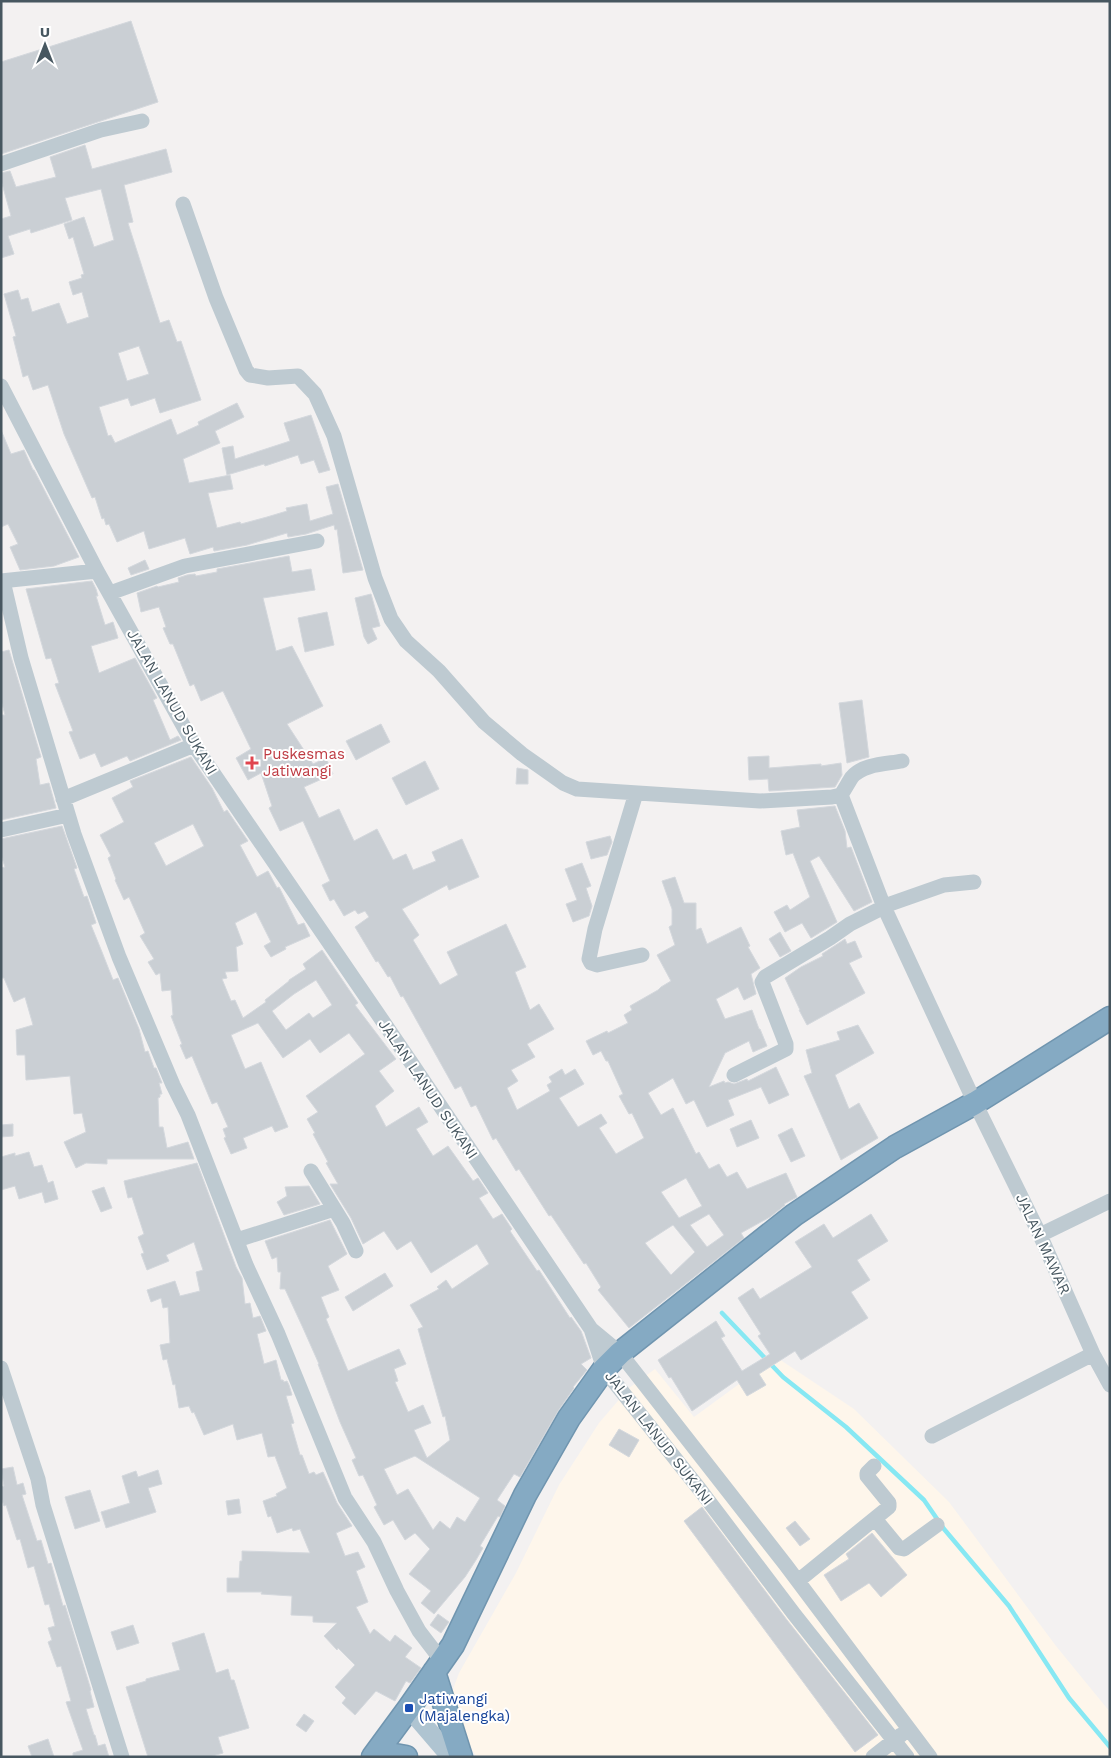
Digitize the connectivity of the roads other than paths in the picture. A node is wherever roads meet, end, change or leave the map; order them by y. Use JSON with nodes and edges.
{"nodes":[{"id":1,"x":142,"y":121,"type":"dead end"},
{"id":2,"x":1,"y":164,"type":"edge"},
{"id":3,"x":183,"y":204,"type":"dead end"},
{"id":4,"x":1,"y":386,"type":"edge"},
{"id":5,"x":317,"y":541,"type":"dead end"},
{"id":6,"x":97,"y":571,"type":"junction"},
{"id":7,"x":2,"y":581,"type":"edge"},
{"id":8,"x":110,"y":593,"type":"junction"},
{"id":9,"x":194,"y":745,"type":"junction"},
{"id":10,"x":902,"y":761,"type":"dead end"},
{"id":11,"x":636,"y":793,"type":"junction"},
{"id":12,"x":841,"y":795,"type":"junction"},
{"id":13,"x":63,"y":799,"type":"junction"},
{"id":14,"x":68,"y":815,"type":"junction"},
{"id":15,"x":1,"y":830,"type":"edge"},
{"id":16,"x":974,"y":882,"type":"dead end"},
{"id":17,"x":884,"y":907,"type":"junction"},
{"id":18,"x":642,"y":955,"type":"dead end"},
{"id":19,"x":1108,"y":1020,"type":"edge"},
{"id":20,"x":734,"y":1075,"type":"dead end"},
{"id":21,"x":975,"y":1103,"type":"junction"},
{"id":22,"x":311,"y":1171,"type":"dead end"},
{"id":23,"x":1110,"y":1201,"type":"edge"},
{"id":24,"x":334,"y":1209,"type":"junction"},
{"id":25,"x":1040,"y":1235,"type":"junction"},
{"id":26,"x":237,"y":1240,"type":"junction"},
{"id":27,"x":356,"y":1251,"type":"dead end"},
{"id":28,"x":591,"y":1329,"type":"junction"},
{"id":29,"x":620,"y":1353,"type":"junction"},
{"id":30,"x":1093,"y":1354,"type":"junction"},
{"id":31,"x":1,"y":1368,"type":"edge"},
{"id":32,"x":604,"y":1369,"type":"junction"},
{"id":33,"x":1110,"y":1385,"type":"edge"},
{"id":34,"x":932,"y":1436,"type":"dead end"},
{"id":35,"x":874,"y":1466,"type":"dead end"},
{"id":36,"x":875,"y":1519,"type":"junction"},
{"id":37,"x":937,"y":1524,"type":"dead end"},
{"id":38,"x":785,"y":1564,"type":"junction"},
{"id":39,"x":768,"y":1579,"type":"junction"},
{"id":40,"x":798,"y":1581,"type":"junction"},
{"id":41,"x":438,"y":1666,"type":"junction"},
{"id":42,"x":409,"y":1708,"type":"junction"},
{"id":43,"x":910,"y":1729,"type":"junction"},
{"id":44,"x":894,"y":1740,"type":"junction"},
{"id":45,"x":376,"y":1754,"type":"edge"},
{"id":46,"x":122,"y":1757,"type":"edge"},
{"id":47,"x":406,"y":1757,"type":"edge"},
{"id":48,"x":451,"y":1757,"type":"edge"},
{"id":49,"x":461,"y":1757,"type":"edge"},
{"id":50,"x":873,"y":1757,"type":"edge"},
{"id":51,"x":907,"y":1757,"type":"edge"},
{"id":52,"x":930,"y":1757,"type":"edge"}],
"edges":[{"from":1,"to":2,"type":"street"},
{"from":3,"to":11,"type":"street"},
{"from":4,"to":6,"type":"street","name":"JALAN LANUD SUKANI"},
{"from":5,"to":8,"type":"street"},
{"from":6,"to":7,"type":"street"},
{"from":6,"to":8,"type":"street","name":"JALAN LANUD SUKANI"},
{"from":7,"to":13,"type":"street"},
{"from":8,"to":9,"type":"street","name":"JALAN LANUD SUKANI"},
{"from":9,"to":13,"type":"street"},
{"from":9,"to":28,"type":"street","name":"JALAN LANUD SUKANI"},
{"from":10,"to":12,"type":"street"},
{"from":11,"to":12,"type":"street"},
{"from":11,"to":18,"type":"street"},
{"from":12,"to":17,"type":"street","name":"JALAN MAWAR"},
{"from":13,"to":14,"type":"street"},
{"from":14,"to":15,"type":"street"},
{"from":14,"to":26,"type":"street"},
{"from":16,"to":17,"type":"street"},
{"from":17,"to":20,"type":"street"},
{"from":17,"to":21,"type":"street","name":"JALAN MAWAR"},
{"from":19,"to":21,"type":"highway"},
{"from":21,"to":25,"type":"street","name":"JALAN MAWAR"},
{"from":21,"to":29,"type":"highway"},
{"from":22,"to":24,"type":"street"},
{"from":23,"to":25,"type":"street"},
{"from":24,"to":26,"type":"street"},
{"from":24,"to":27,"type":"street"},
{"from":25,"to":30,"type":"street","name":"JALAN MAWAR"},
{"from":26,"to":41,"type":"street"},
{"from":28,"to":29,"type":"street"},
{"from":28,"to":32,"type":"street","name":"JALAN LANUD SUKANI"},
{"from":29,"to":32,"type":"highway"},
{"from":29,"to":38,"type":"street"},
{"from":30,"to":33,"type":"street","name":"JALAN MAWAR"},
{"from":30,"to":34,"type":"street"},
{"from":31,"to":46,"type":"street"},
{"from":32,"to":39,"type":"street","name":"JALAN LANUD SUKANI"},
{"from":32,"to":41,"type":"highway"},
{"from":35,"to":36,"type":"street"},
{"from":36,"to":37,"type":"street"},
{"from":36,"to":40,"type":"street"},
{"from":38,"to":39,"type":"street"},
{"from":38,"to":40,"type":"street"},
{"from":39,"to":44,"type":"street","name":"JALAN LANUD SUKANI"},
{"from":40,"to":43,"type":"street"},
{"from":41,"to":42,"type":"highway"},
{"from":41,"to":49,"type":"highway"},
{"from":42,"to":45,"type":"highway"},
{"from":42,"to":48,"type":"main road"},
{"from":43,"to":44,"type":"street"},
{"from":43,"to":52,"type":"street"},
{"from":44,"to":50,"type":"street"},
{"from":44,"to":51,"type":"street","name":"JALAN LANUD SUKANI"},
{"from":45,"to":47,"type":"highway"}]}
